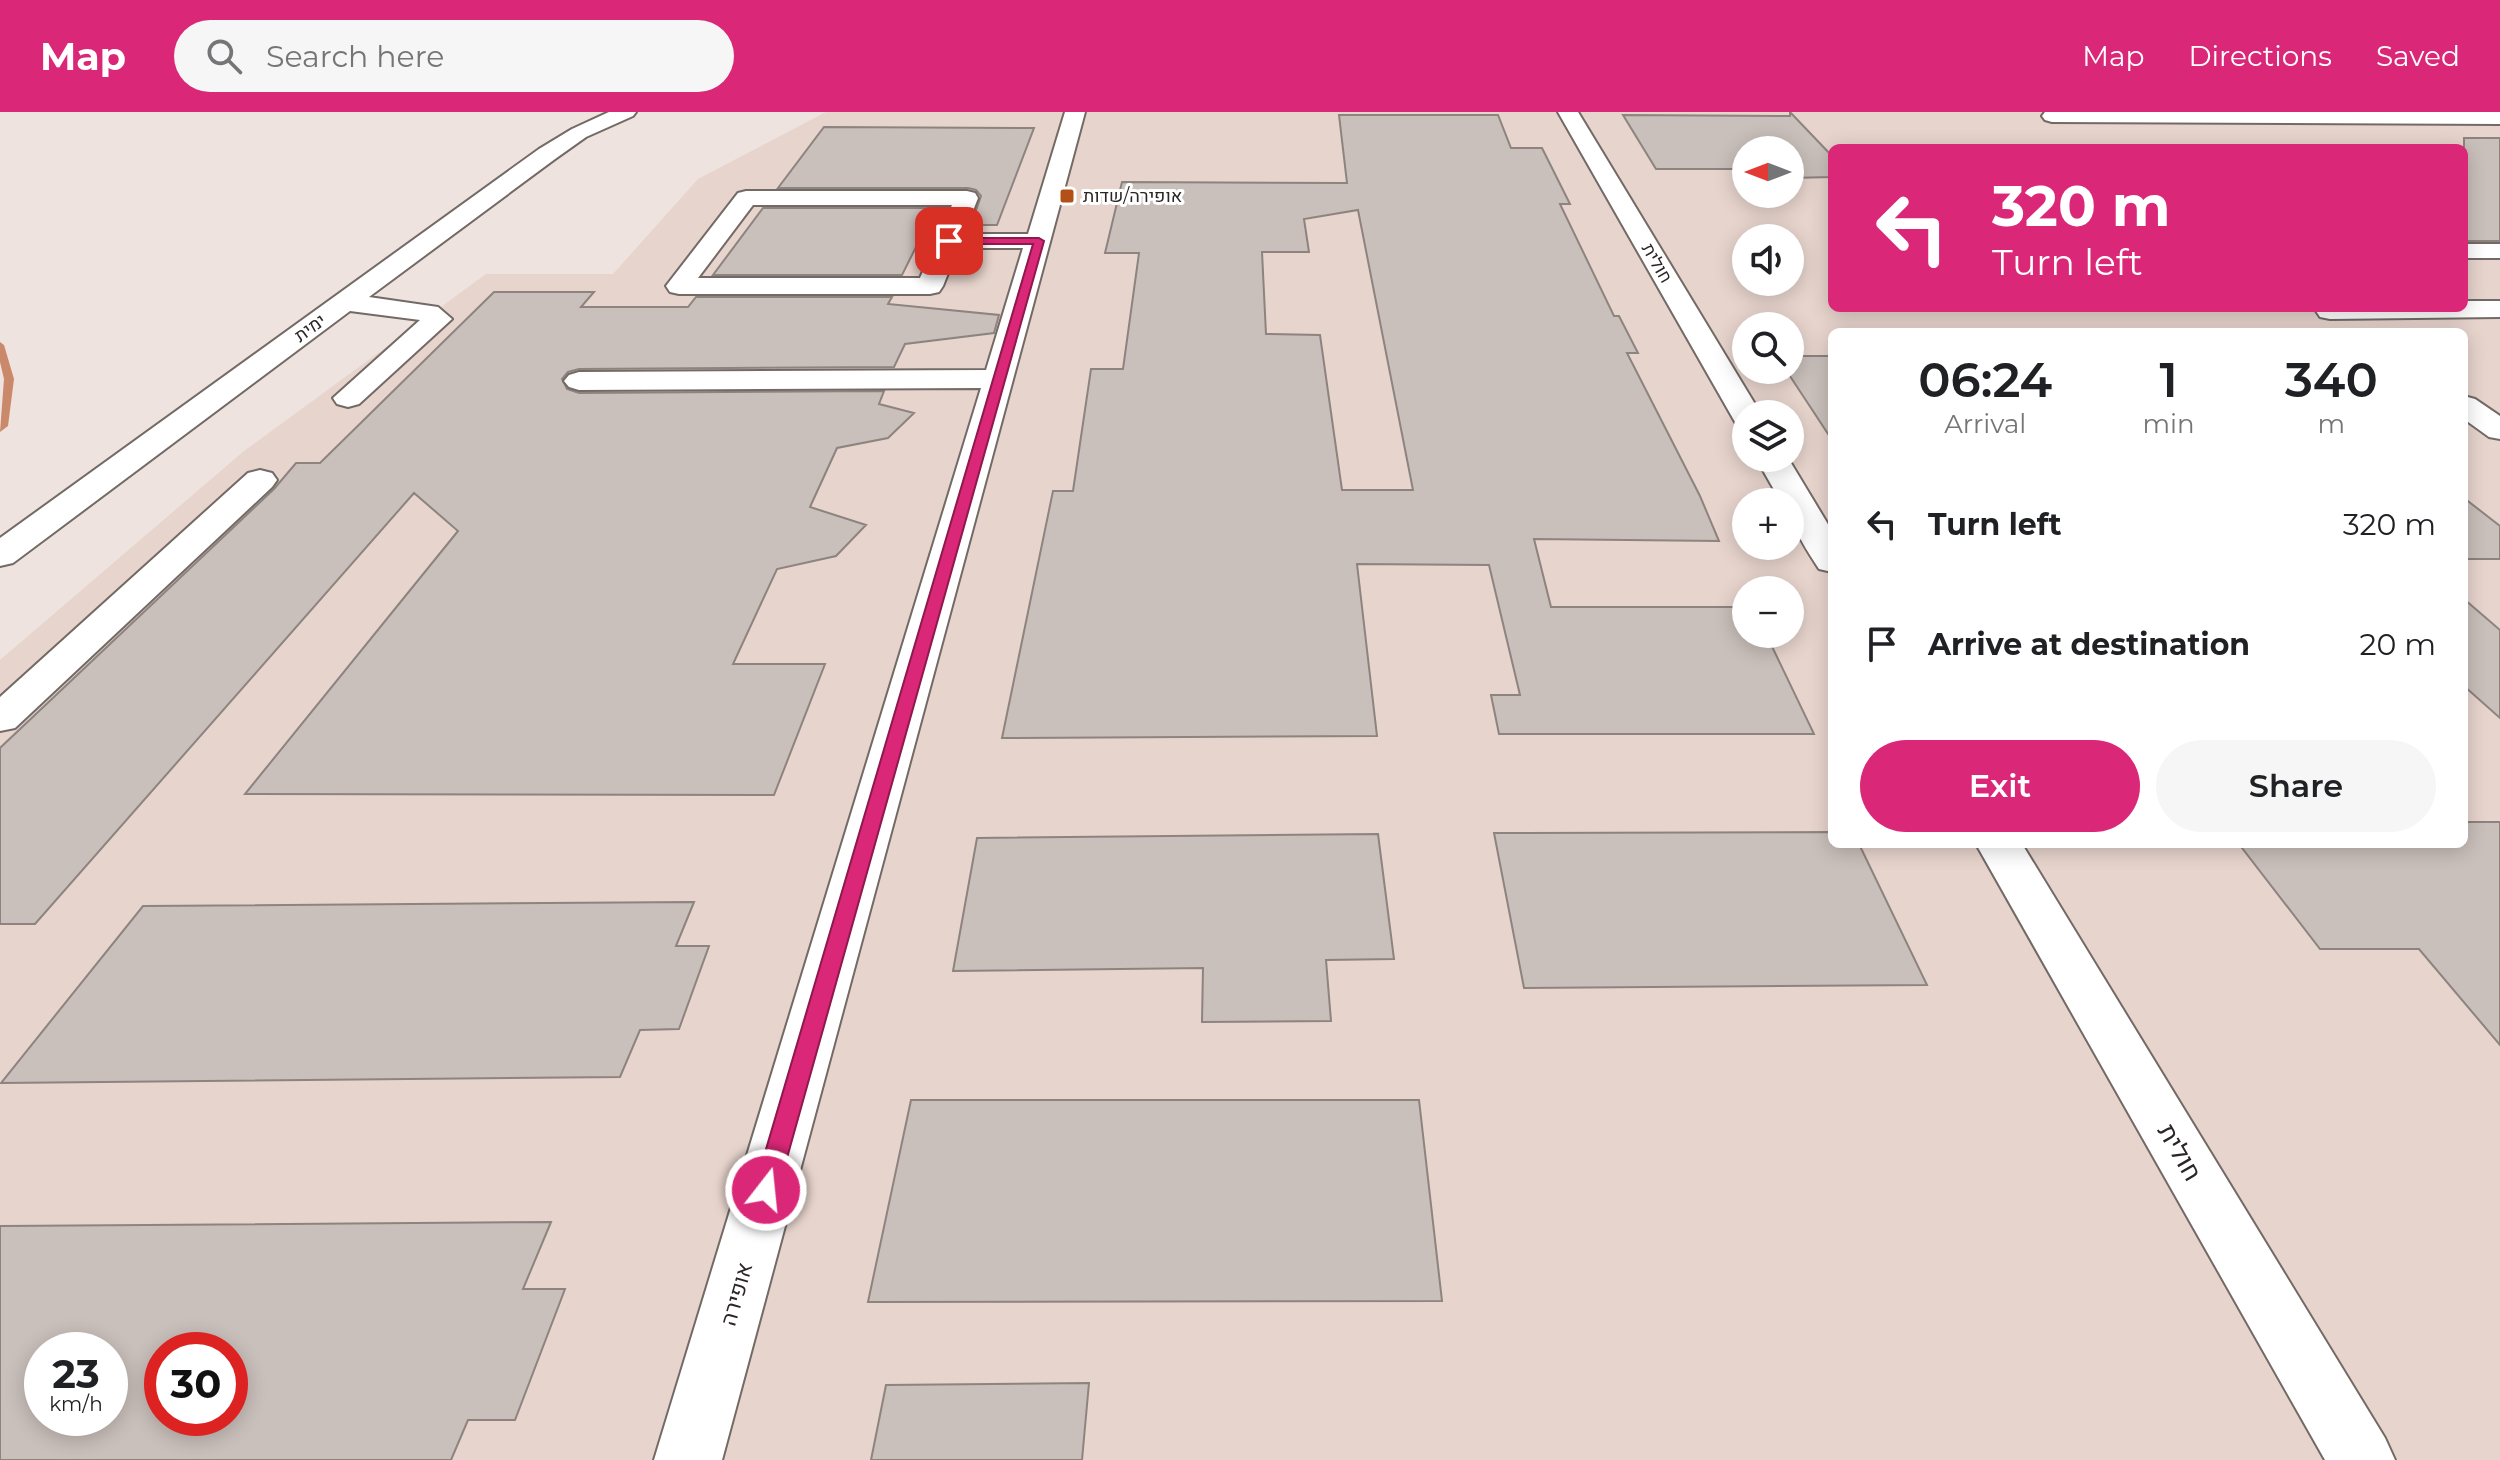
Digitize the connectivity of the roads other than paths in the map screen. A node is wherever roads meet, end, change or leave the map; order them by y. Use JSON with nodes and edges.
{"nodes":[{"id":1,"x":626,"y":112,"type":"edge"},
{"id":2,"x":1075,"y":112,"type":"edge"},
{"id":3,"x":1568,"y":112,"type":"edge"},
{"id":4,"x":2048,"y":114,"type":"edge"},
{"id":5,"x":2500,"y":118,"type":"edge"},
{"id":6,"x":2085,"y":140,"type":"dead end"},
{"id":7,"x":949,"y":241,"type":"junction"},
{"id":8,"x":1039,"y":241,"type":"junction"},
{"id":9,"x":2468,"y":251,"type":"edge"},
{"id":10,"x":2500,"y":251,"type":"edge"},
{"id":11,"x":2468,"y":288,"type":"edge"},
{"id":12,"x":345,"y":302,"type":"junction"},
{"id":13,"x":2468,"y":308,"type":"edge"},
{"id":14,"x":2500,"y":308,"type":"edge"},
{"id":15,"x":2331,"y":312,"type":"edge"},
{"id":16,"x":2354,"y":328,"type":"edge"},
{"id":17,"x":1000,"y":379,"type":"junction"},
{"id":18,"x":579,"y":381,"type":"dead end"},
{"id":19,"x":348,"y":398,"type":"dead end"},
{"id":20,"x":1737,"y":400,"type":"edge"},
{"id":21,"x":2468,"y":408,"type":"edge"},
{"id":22,"x":2500,"y":430,"type":"edge"},
{"id":23,"x":1780,"y":472,"type":"edge"},
{"id":24,"x":260,"y":480,"type":"dead end"},
{"id":25,"x":1828,"y":554,"type":"edge"},
{"id":26,"x":0,"y":555,"type":"edge"},
{"id":27,"x":0,"y":719,"type":"edge"},
{"id":28,"x":2001,"y":848,"type":"edge"},
{"id":29,"x":688,"y":1460,"type":"edge"},
{"id":30,"x":2361,"y":1460,"type":"edge"}],
"edges":[{"from":1,"to":12,"type":"street","name":"ימית"},
{"from":2,"to":8,"type":"street","name":"אופירה"},
{"from":3,"to":20,"type":"street","name":"חולית"},
{"from":4,"to":5,"type":"street"},
{"from":4,"to":6,"type":"street"},
{"from":7,"to":7,"type":"street"},
{"from":7,"to":8,"type":"street"},
{"from":8,"to":17,"type":"street","name":"אופירה"},
{"from":9,"to":10,"type":"street"},
{"from":11,"to":14,"type":"street"},
{"from":12,"to":19,"type":"street"},
{"from":12,"to":26,"type":"street","name":"ימית"},
{"from":13,"to":14,"type":"street"},
{"from":15,"to":16,"type":"street"},
{"from":17,"to":18,"type":"street"},
{"from":17,"to":29,"type":"street","name":"אופירה"},
{"from":21,"to":22,"type":"street"},
{"from":23,"to":25,"type":"street"},
{"from":24,"to":27,"type":"street"},
{"from":28,"to":30,"type":"street","name":"חולית"}]}
